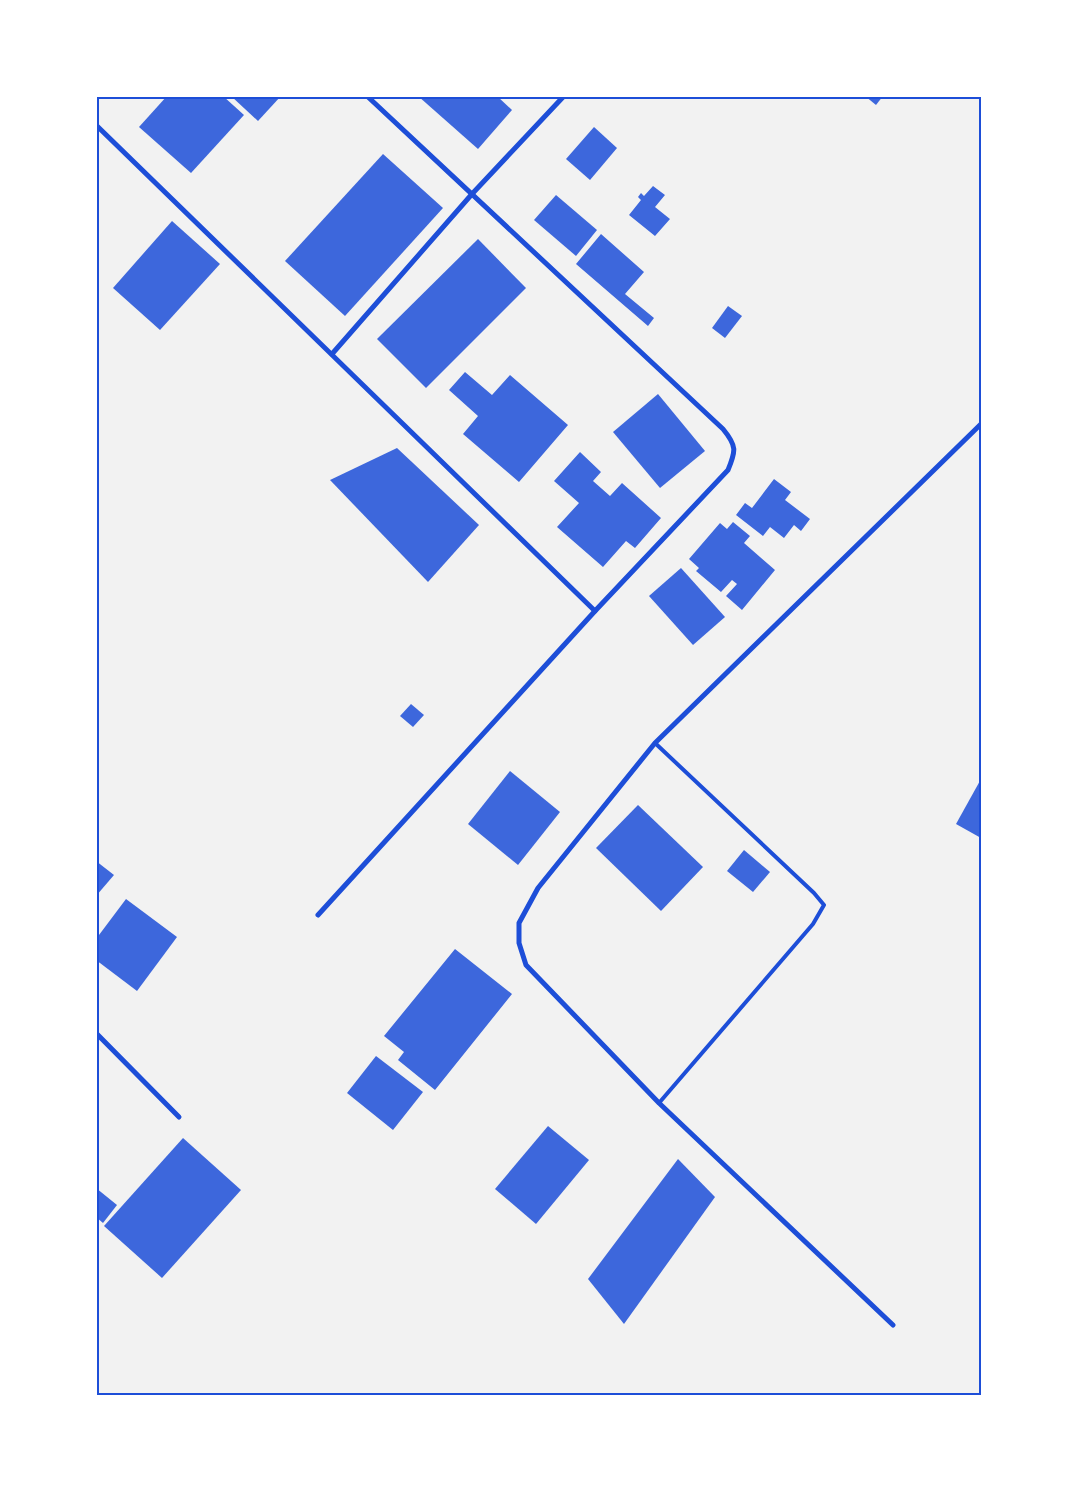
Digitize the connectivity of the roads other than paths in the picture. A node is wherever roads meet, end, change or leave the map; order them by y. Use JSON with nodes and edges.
{"nodes":[{"id":1,"x":367,"y":96,"type":"edge"},
{"id":2,"x":564,"y":96,"type":"edge"},
{"id":3,"x":96,"y":124,"type":"edge"},
{"id":4,"x":472,"y":194,"type":"junction"},
{"id":5,"x":332,"y":354,"type":"junction"},
{"id":6,"x":981,"y":424,"type":"edge"},
{"id":7,"x":595,"y":611,"type":"junction"},
{"id":8,"x":655,"y":744,"type":"junction"},
{"id":9,"x":318,"y":915,"type":"dead end"},
{"id":10,"x":96,"y":1033,"type":"edge"},
{"id":11,"x":659,"y":1103,"type":"junction"},
{"id":12,"x":179,"y":1117,"type":"dead end"},
{"id":13,"x":893,"y":1325,"type":"dead end"}],
"edges":[{"from":1,"to":4,"type":"street"},
{"from":2,"to":4,"type":"street"},
{"from":3,"to":5,"type":"street"},
{"from":4,"to":5,"type":"street"},
{"from":4,"to":7,"type":"street"},
{"from":5,"to":7,"type":"street"},
{"from":6,"to":8,"type":"street"},
{"from":7,"to":9,"type":"street"},
{"from":8,"to":11,"type":"street"},
{"from":8,"to":11,"type":"lane"},
{"from":10,"to":12,"type":"street"},
{"from":11,"to":13,"type":"street"}]}
